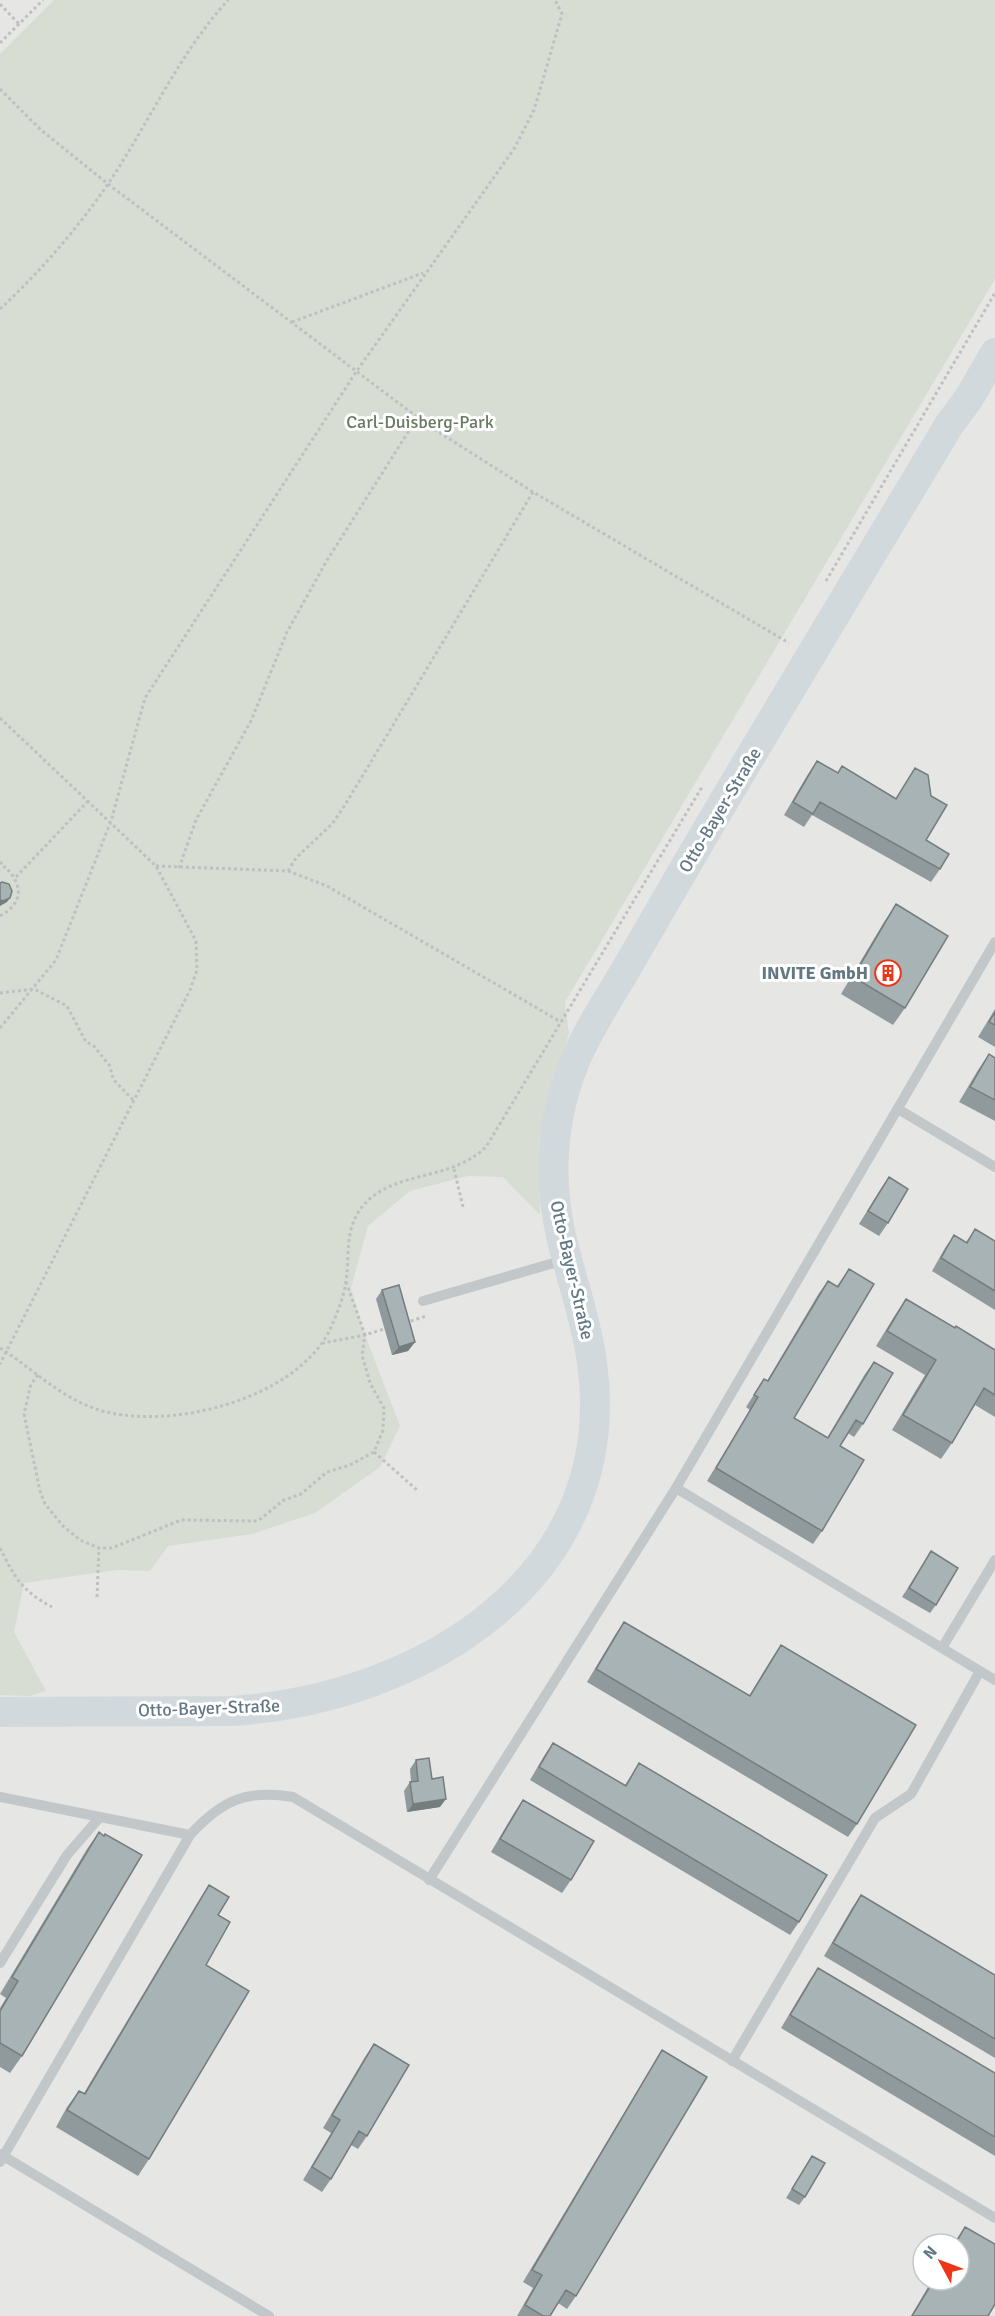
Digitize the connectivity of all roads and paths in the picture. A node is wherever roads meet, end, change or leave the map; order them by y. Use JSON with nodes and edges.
{"nodes":[{"id":1,"x":43,"y":0,"type":"edge"},
{"id":2,"x":228,"y":0,"type":"edge"},
{"id":3,"x":555,"y":0,"type":"edge"},
{"id":4,"x":0,"y":4,"type":"edge"},
{"id":5,"x":19,"y":24,"type":"junction"},
{"id":6,"x":0,"y":44,"type":"edge"},
{"id":7,"x":0,"y":89,"type":"edge"},
{"id":8,"x":108,"y":184,"type":"junction"},
{"id":9,"x":425,"y":273,"type":"junction"},
{"id":10,"x":995,"y":292,"type":"edge"},
{"id":11,"x":0,"y":309,"type":"edge"},
{"id":12,"x":291,"y":323,"type":"junction"},
{"id":13,"x":995,"y":353,"type":"edge"},
{"id":14,"x":356,"y":372,"type":"junction"},
{"id":15,"x":417,"y":418,"type":"junction"},
{"id":16,"x":533,"y":492,"type":"junction"},
{"id":17,"x":824,"y":582,"type":"dead end"},
{"id":18,"x":795,"y":633,"type":"dead end"},
{"id":19,"x":0,"y":718,"type":"edge"},
{"id":20,"x":702,"y":786,"type":"dead end"},
{"id":21,"x":89,"y":800,"type":"junction"},
{"id":22,"x":111,"y":821,"type":"junction"},
{"id":23,"x":0,"y":862,"type":"edge"},
{"id":24,"x":156,"y":866,"type":"junction"},
{"id":25,"x":5,"y":867,"type":"junction"},
{"id":26,"x":0,"y":868,"type":"edge"},
{"id":27,"x":179,"y":868,"type":"junction"},
{"id":28,"x":288,"y":871,"type":"junction"},
{"id":29,"x":16,"y":877,"type":"junction"},
{"id":30,"x":0,"y":916,"type":"edge"},
{"id":31,"x":995,"y":942,"type":"edge"},
{"id":32,"x":34,"y":989,"type":"junction"},
{"id":33,"x":0,"y":993,"type":"edge"},
{"id":34,"x":561,"y":1022,"type":"junction"},
{"id":35,"x":0,"y":1029,"type":"edge"},
{"id":36,"x":133,"y":1100,"type":"junction"},
{"id":37,"x":898,"y":1109,"type":"junction"},
{"id":38,"x":995,"y":1167,"type":"edge"},
{"id":39,"x":454,"y":1169,"type":"junction"},
{"id":40,"x":463,"y":1207,"type":"dead end"},
{"id":41,"x":567,"y":1259,"type":"junction"},
{"id":42,"x":346,"y":1282,"type":"junction"},
{"id":43,"x":423,"y":1301,"type":"dead end"},
{"id":44,"x":426,"y":1316,"type":"dead end"},
{"id":45,"x":365,"y":1335,"type":"junction"},
{"id":46,"x":323,"y":1343,"type":"junction"},
{"id":47,"x":0,"y":1348,"type":"edge"},
{"id":48,"x":8,"y":1353,"type":"junction"},
{"id":49,"x":0,"y":1364,"type":"edge"},
{"id":50,"x":38,"y":1375,"type":"junction"},
{"id":51,"x":374,"y":1452,"type":"junction"},
{"id":52,"x":676,"y":1488,"type":"junction"},
{"id":53,"x":417,"y":1490,"type":"dead end"},
{"id":54,"x":0,"y":1548,"type":"edge"},
{"id":55,"x":99,"y":1548,"type":"junction"},
{"id":56,"x":995,"y":1560,"type":"edge"},
{"id":57,"x":97,"y":1598,"type":"dead end"},
{"id":58,"x":52,"y":1607,"type":"dead end"},
{"id":59,"x":942,"y":1648,"type":"junction"},
{"id":60,"x":981,"y":1671,"type":"junction"},
{"id":61,"x":995,"y":1680,"type":"edge"},
{"id":62,"x":0,"y":1712,"type":"edge"},
{"id":63,"x":0,"y":1797,"type":"edge"},
{"id":64,"x":100,"y":1817,"type":"junction"},
{"id":65,"x":190,"y":1835,"type":"junction"},
{"id":66,"x":429,"y":1880,"type":"junction"},
{"id":67,"x":0,"y":1963,"type":"edge"},
{"id":68,"x":732,"y":2061,"type":"junction"},
{"id":69,"x":1,"y":2157,"type":"edge"},
{"id":70,"x":995,"y":2218,"type":"edge"},
{"id":71,"x":269,"y":2316,"type":"edge"}],
"edges":[{"from":1,"to":5,"type":"path"},
{"from":2,"to":8,"type":"path"},
{"from":3,"to":9,"type":"path"},
{"from":4,"to":5,"type":"path"},
{"from":5,"to":6,"type":"path"},
{"from":7,"to":8,"type":"path"},
{"from":8,"to":11,"type":"path"},
{"from":8,"to":12,"type":"path"},
{"from":9,"to":12,"type":"path"},
{"from":9,"to":14,"type":"path"},
{"from":10,"to":17,"type":"path"},
{"from":12,"to":14,"type":"path"},
{"from":13,"to":41,"type":"street","name":"Otto-Bayer-Straße"},
{"from":14,"to":15,"type":"path"},
{"from":14,"to":22,"type":"path"},
{"from":15,"to":16,"type":"path"},
{"from":15,"to":27,"type":"path"},
{"from":16,"to":18,"type":"path"},
{"from":16,"to":28,"type":"path"},
{"from":19,"to":21,"type":"path"},
{"from":20,"to":34,"type":"path"},
{"from":21,"to":22,"type":"path"},
{"from":21,"to":29,"type":"path"},
{"from":22,"to":24,"type":"path"},
{"from":22,"to":32,"type":"path"},
{"from":23,"to":25,"type":"path"},
{"from":24,"to":27,"type":"path"},
{"from":24,"to":36,"type":"path"},
{"from":25,"to":26,"type":"path"},
{"from":25,"to":29,"type":"path"},
{"from":27,"to":28,"type":"path"},
{"from":28,"to":34,"type":"path"},
{"from":29,"to":30,"type":"path"},
{"from":31,"to":37,"type":"lane"},
{"from":32,"to":33,"type":"path"},
{"from":32,"to":35,"type":"path"},
{"from":32,"to":36,"type":"path"},
{"from":34,"to":39,"type":"path"},
{"from":36,"to":48,"type":"path"},
{"from":37,"to":38,"type":"lane"},
{"from":37,"to":52,"type":"lane"},
{"from":39,"to":40,"type":"path"},
{"from":39,"to":42,"type":"path"},
{"from":41,"to":43,"type":"lane"},
{"from":41,"to":62,"type":"street","name":"Otto-Bayer-Straße"},
{"from":42,"to":45,"type":"path"},
{"from":42,"to":46,"type":"path"},
{"from":44,"to":45,"type":"path"},
{"from":45,"to":46,"type":"path"},
{"from":45,"to":51,"type":"path"},
{"from":46,"to":50,"type":"path"},
{"from":47,"to":48,"type":"path"},
{"from":48,"to":49,"type":"path"},
{"from":48,"to":50,"type":"path"},
{"from":50,"to":55,"type":"path"},
{"from":51,"to":53,"type":"path"},
{"from":51,"to":55,"type":"path"},
{"from":52,"to":59,"type":"lane"},
{"from":52,"to":66,"type":"lane"},
{"from":54,"to":58,"type":"path"},
{"from":55,"to":57,"type":"path"},
{"from":56,"to":59,"type":"lane"},
{"from":59,"to":60,"type":"lane"},
{"from":60,"to":61,"type":"lane"},
{"from":60,"to":68,"type":"lane"},
{"from":63,"to":64,"type":"lane"},
{"from":64,"to":65,"type":"lane"},
{"from":64,"to":67,"type":"lane"},
{"from":65,"to":66,"type":"lane"},
{"from":65,"to":69,"type":"lane"},
{"from":66,"to":68,"type":"lane"},
{"from":68,"to":70,"type":"lane"},
{"from":69,"to":71,"type":"lane"}]}
